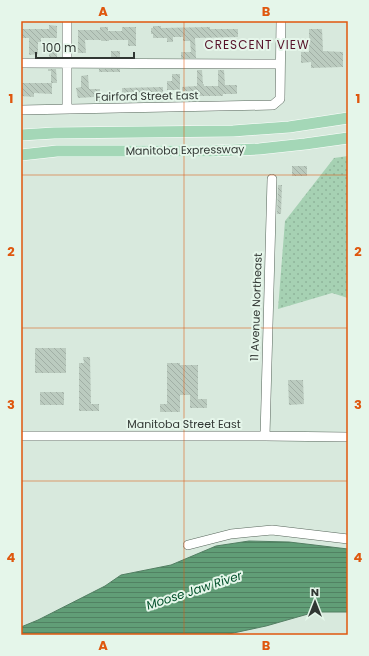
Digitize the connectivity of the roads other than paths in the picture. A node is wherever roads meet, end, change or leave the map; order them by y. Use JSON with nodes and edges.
{"nodes":[{"id":1,"x":67,"y":21,"type":"edge"},
{"id":2,"x":281,"y":21,"type":"edge"},
{"id":3,"x":68,"y":63,"type":"junction"},
{"id":4,"x":21,"y":64,"type":"edge"},
{"id":5,"x":280,"y":64,"type":"junction"},
{"id":6,"x":67,"y":109,"type":"junction"},
{"id":7,"x":21,"y":110,"type":"edge"},
{"id":8,"x":348,"y":118,"type":"edge"},
{"id":9,"x":21,"y":135,"type":"edge"},
{"id":10,"x":348,"y":138,"type":"edge"},
{"id":11,"x":21,"y":155,"type":"edge"},
{"id":12,"x":272,"y":179,"type":"dead end"},
{"id":13,"x":21,"y":436,"type":"edge"},
{"id":14,"x":264,"y":436,"type":"junction"},
{"id":15,"x":348,"y":437,"type":"edge"},
{"id":16,"x":348,"y":538,"type":"edge"},
{"id":17,"x":188,"y":545,"type":"dead end"}],
"edges":[{"from":1,"to":3,"type":"street"},
{"from":2,"to":5,"type":"street"},
{"from":3,"to":4,"type":"street"},
{"from":3,"to":5,"type":"street"},
{"from":3,"to":6,"type":"street"},
{"from":5,"to":6,"type":"street","name":"Fairford Street East"},
{"from":6,"to":7,"type":"street","name":"Fairford Street East"},
{"from":8,"to":9,"type":"main road","name":"Manitoba Expressway"},
{"from":10,"to":11,"type":"main road","name":"Manitoba Expressway"},
{"from":12,"to":14,"type":"street","name":"11 Avenue Northeast"},
{"from":13,"to":14,"type":"street","name":"Manitoba Street East"},
{"from":14,"to":15,"type":"street","name":"Manitoba Street East"},
{"from":16,"to":17,"type":"street"}]}
